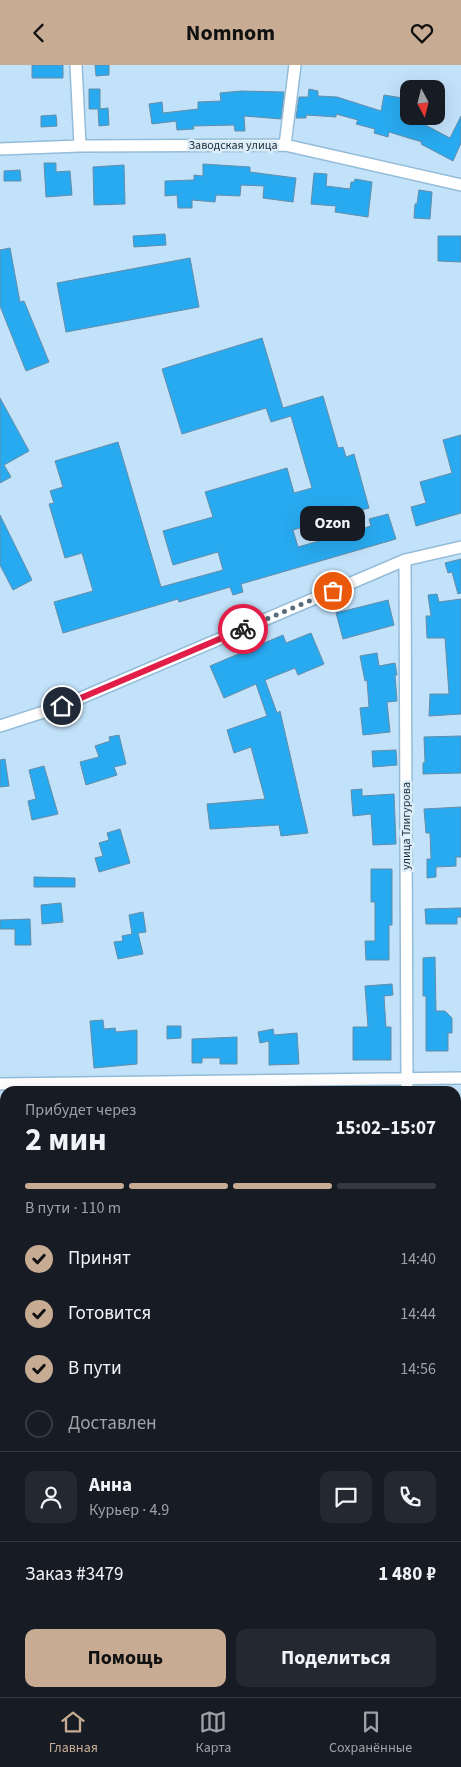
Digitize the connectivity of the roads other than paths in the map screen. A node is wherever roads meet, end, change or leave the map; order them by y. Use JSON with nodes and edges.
{"nodes":[{"id":1,"x":76,"y":65,"type":"edge"},
{"id":2,"x":295,"y":65,"type":"edge"},
{"id":3,"x":286,"y":145,"type":"junction"},
{"id":4,"x":80,"y":146,"type":"junction"},
{"id":5,"x":0,"y":149,"type":"edge"},
{"id":6,"x":461,"y":185,"type":"edge"},
{"id":7,"x":461,"y":547,"type":"edge"},
{"id":8,"x":405,"y":561,"type":"junction"},
{"id":9,"x":0,"y":726,"type":"edge"},
{"id":10,"x":407,"y":1078,"type":"junction"},
{"id":11,"x":461,"y":1078,"type":"edge"},
{"id":12,"x":0,"y":1083,"type":"edge"},
{"id":13,"x":407,"y":1086,"type":"edge"}],
"edges":[{"from":1,"to":4,"type":"street"},
{"from":2,"to":3,"type":"street"},
{"from":3,"to":4,"type":"street","name":"Заводская улица"},
{"from":3,"to":6,"type":"street","name":"Заводская улица"},
{"from":4,"to":5,"type":"street","name":"Заводская улица"},
{"from":7,"to":8,"type":"street"},
{"from":8,"to":9,"type":"street"},
{"from":8,"to":10,"type":"street","name":"улица Тлигурова"},
{"from":10,"to":11,"type":"street"},
{"from":10,"to":12,"type":"street"},
{"from":10,"to":13,"type":"street","name":"улица Тлигурова"}]}
